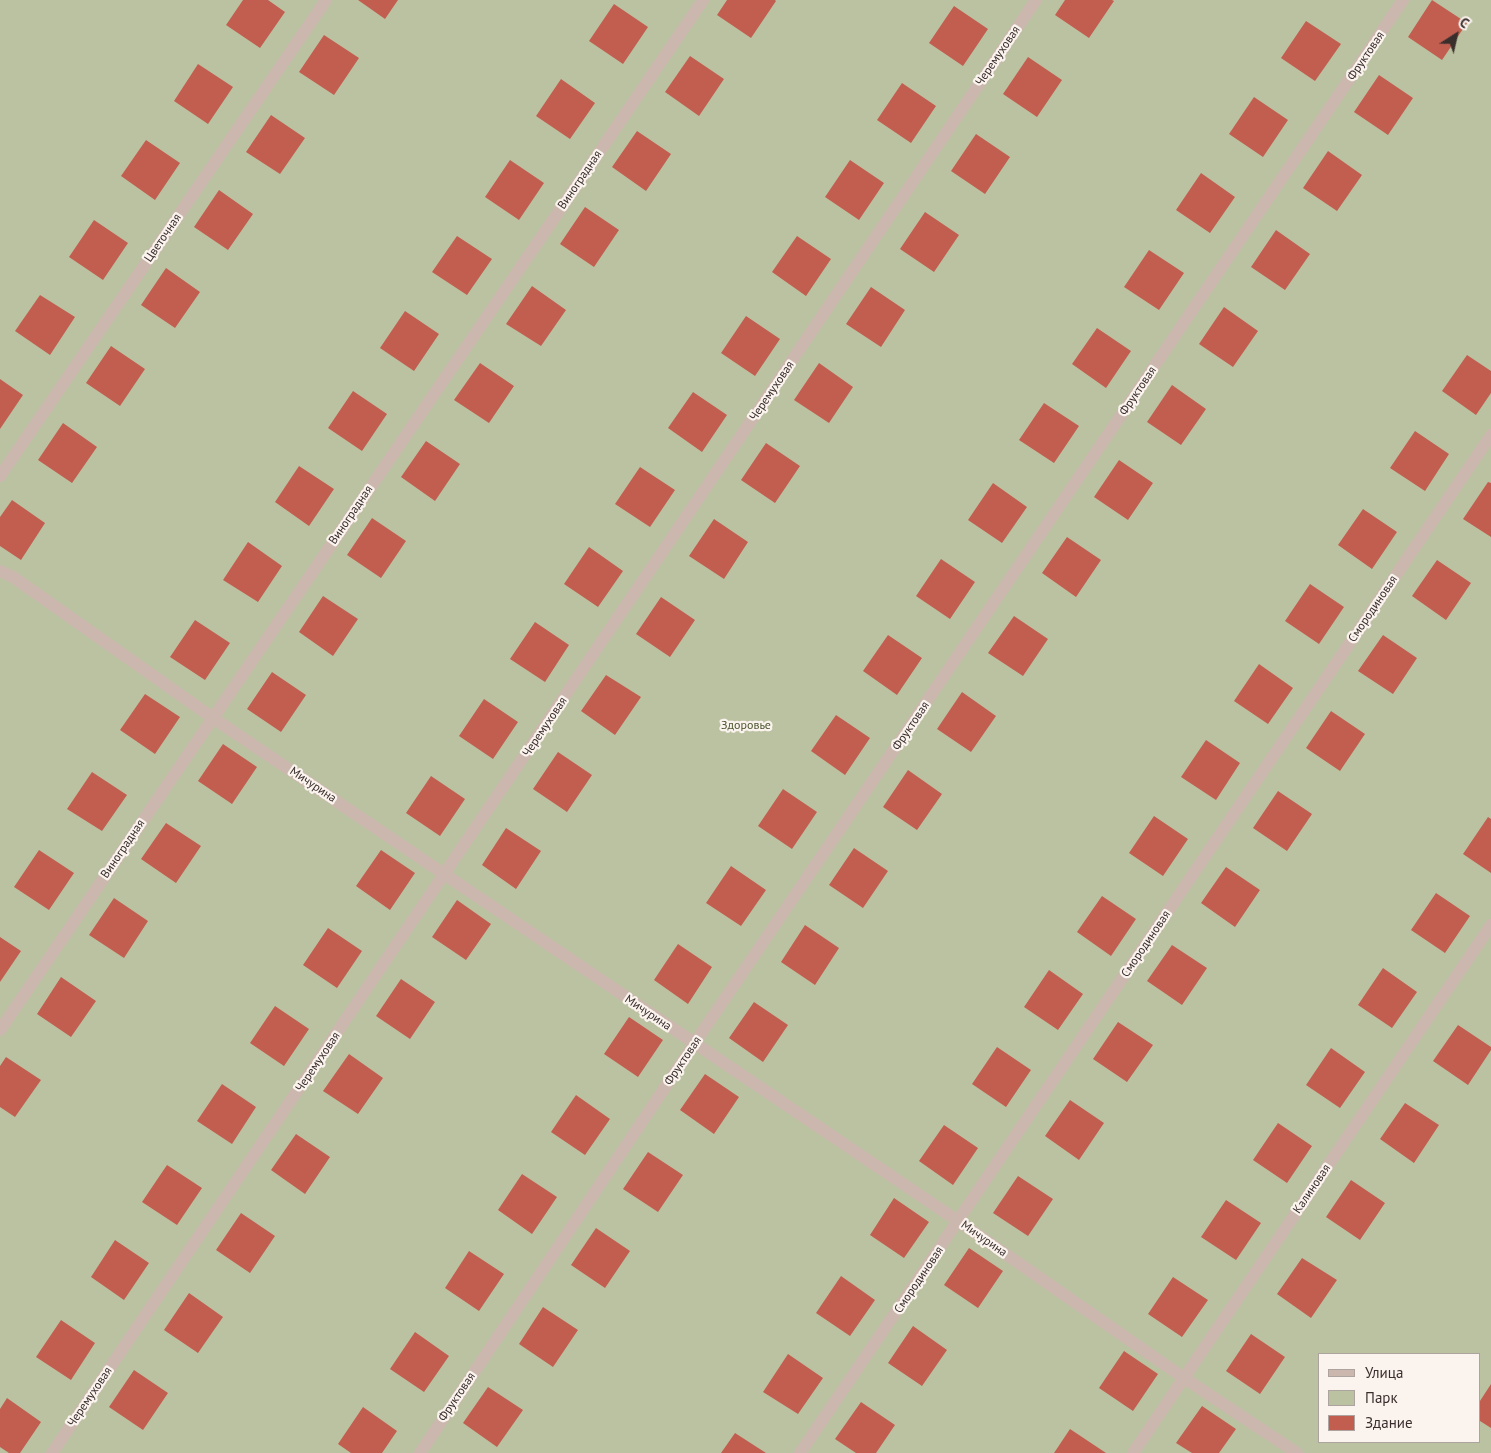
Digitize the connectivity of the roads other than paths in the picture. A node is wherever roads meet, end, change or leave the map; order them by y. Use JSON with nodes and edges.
{"nodes":[{"id":1,"x":326,"y":0,"type":"edge"},
{"id":2,"x":703,"y":0,"type":"edge"},
{"id":3,"x":1036,"y":0,"type":"edge"},
{"id":4,"x":1404,"y":0,"type":"edge"},
{"id":5,"x":1491,"y":435,"type":"edge"},
{"id":6,"x":0,"y":476,"type":"edge"},
{"id":7,"x":0,"y":571,"type":"edge"},
{"id":8,"x":213,"y":718,"type":"junction"},
{"id":9,"x":445,"y":875,"type":"junction"},
{"id":10,"x":1491,"y":926,"type":"edge"},
{"id":11,"x":0,"y":1030,"type":"edge"},
{"id":12,"x":694,"y":1044,"type":"junction"},
{"id":13,"x":958,"y":1221,"type":"junction"},
{"id":14,"x":1184,"y":1378,"type":"junction"},
{"id":15,"x":52,"y":1453,"type":"edge"},
{"id":16,"x":420,"y":1453,"type":"edge"},
{"id":17,"x":800,"y":1453,"type":"edge"},
{"id":18,"x":1134,"y":1453,"type":"edge"},
{"id":19,"x":1297,"y":1453,"type":"edge"}],
"edges":[{"from":1,"to":6,"type":"street","name":"Цветочная"},
{"from":2,"to":8,"type":"street","name":"Виноградная"},
{"from":3,"to":9,"type":"street","name":"Черемуховая"},
{"from":4,"to":12,"type":"street","name":"Фруктовая"},
{"from":5,"to":13,"type":"street","name":"Смородиновая"},
{"from":7,"to":8,"type":"street","name":"Мичурина"},
{"from":8,"to":9,"type":"street","name":"Мичурина"},
{"from":8,"to":11,"type":"street","name":"Виноградная"},
{"from":9,"to":12,"type":"street","name":"Мичурина"},
{"from":9,"to":15,"type":"street","name":"Черемуховая"},
{"from":10,"to":14,"type":"street","name":"Калиновая"},
{"from":12,"to":13,"type":"street","name":"Мичурина"},
{"from":12,"to":16,"type":"street","name":"Фруктовая"},
{"from":13,"to":14,"type":"street","name":"Мичурина"},
{"from":13,"to":17,"type":"street","name":"Смородиновая"},
{"from":14,"to":18,"type":"street","name":"Калиновая"},
{"from":14,"to":19,"type":"street","name":"Мичурина"}]}
